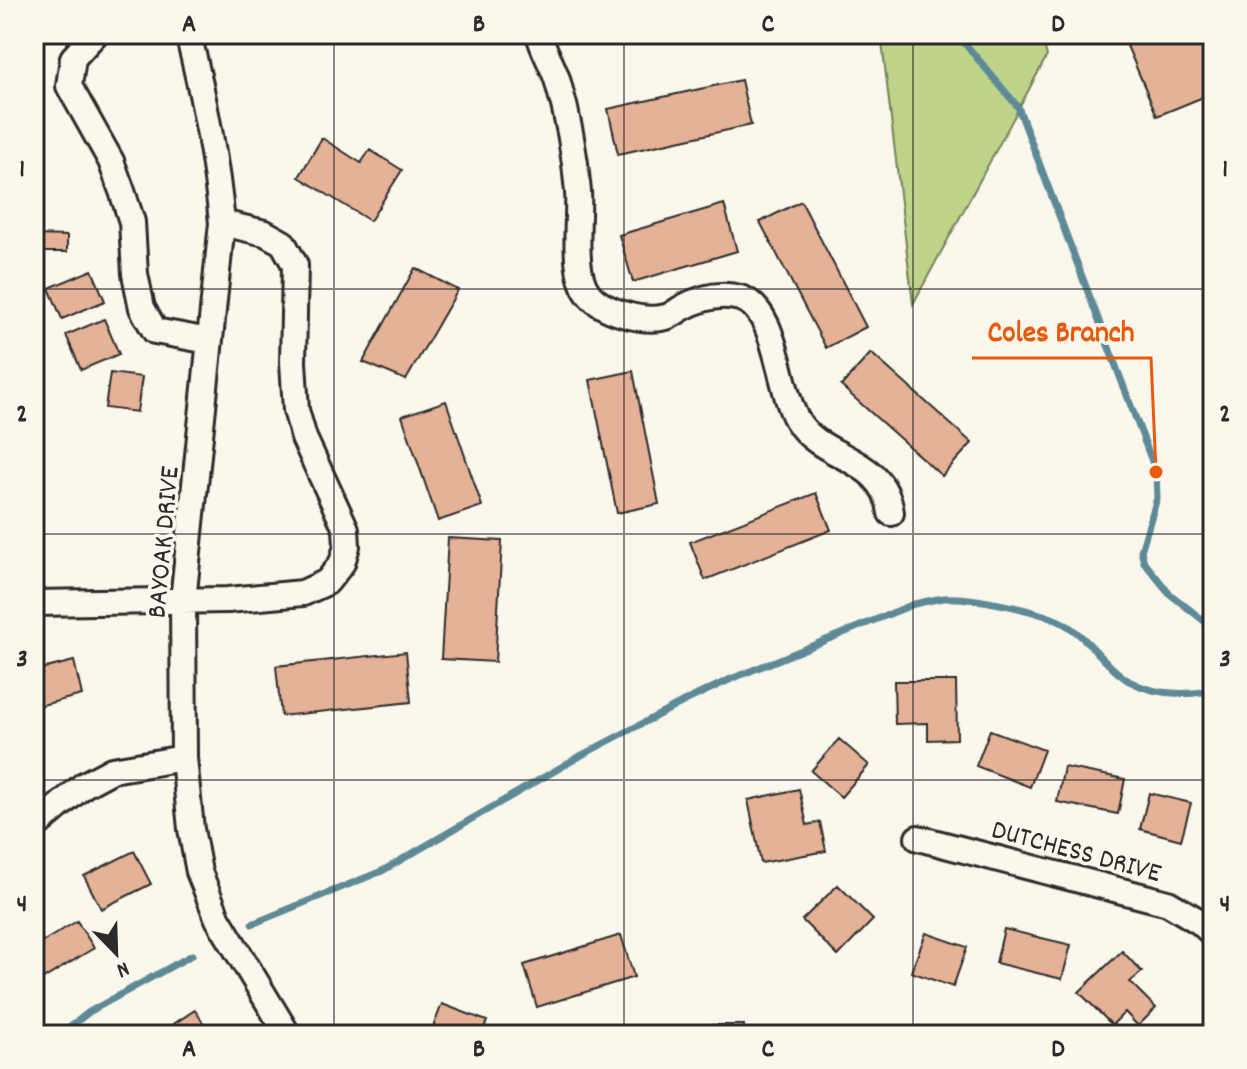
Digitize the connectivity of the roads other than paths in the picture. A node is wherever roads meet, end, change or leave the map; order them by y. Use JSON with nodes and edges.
{"nodes":[{"id":1,"x":95,"y":34,"type":"edge"},
{"id":2,"x":188,"y":34,"type":"edge"},
{"id":3,"x":539,"y":34,"type":"edge"},
{"id":4,"x":222,"y":223,"type":"junction"},
{"id":5,"x":209,"y":341,"type":"junction"},
{"id":6,"x":891,"y":513,"type":"dead end"},
{"id":7,"x":183,"y":601,"type":"junction"},
{"id":8,"x":34,"y":603,"type":"edge"},
{"id":9,"x":184,"y":758,"type":"junction"},
{"id":10,"x":34,"y":827,"type":"edge"},
{"id":11,"x":918,"y":838,"type":"dead end"},
{"id":12,"x":1213,"y":934,"type":"edge"},
{"id":13,"x":288,"y":1035,"type":"edge"}],
"edges":[{"from":1,"to":5,"type":"street"},
{"from":2,"to":4,"type":"street","name":"BAYOAK DRIVE"},
{"from":3,"to":6,"type":"street"},
{"from":4,"to":5,"type":"street","name":"BAYOAK DRIVE"},
{"from":4,"to":7,"type":"street"},
{"from":5,"to":7,"type":"street","name":"BAYOAK DRIVE"},
{"from":7,"to":8,"type":"street"},
{"from":7,"to":9,"type":"street","name":"BAYOAK DRIVE"},
{"from":9,"to":10,"type":"street"},
{"from":9,"to":13,"type":"street","name":"BAYOAK DRIVE"},
{"from":11,"to":12,"type":"street","name":"DUTCHESS DRIVE"}]}
